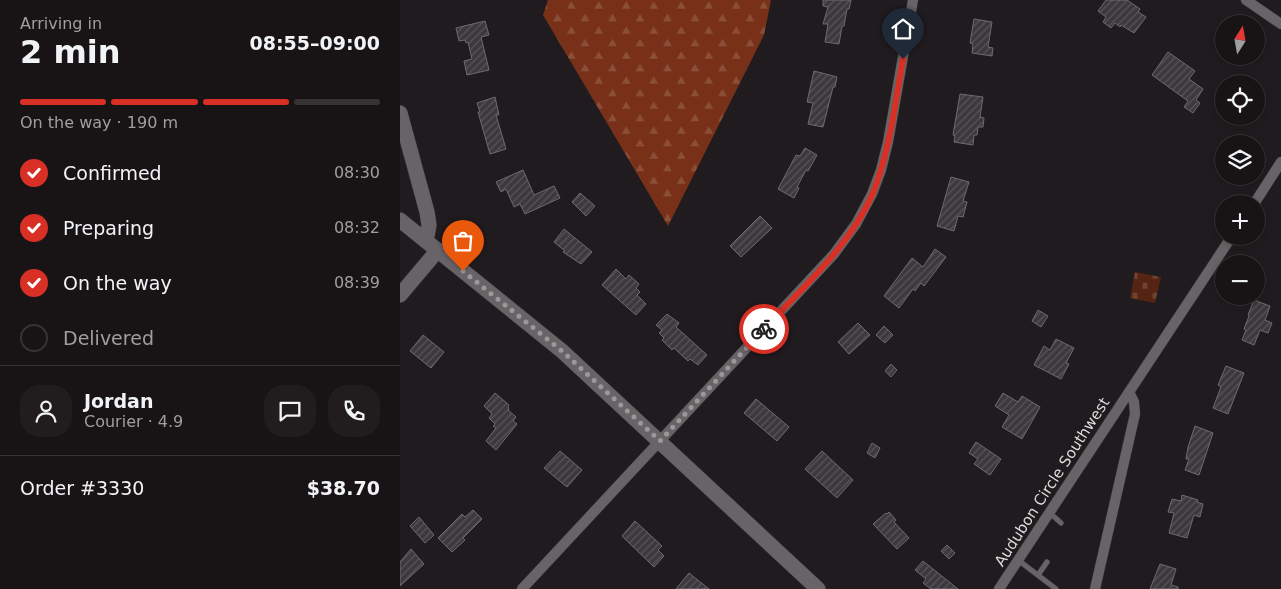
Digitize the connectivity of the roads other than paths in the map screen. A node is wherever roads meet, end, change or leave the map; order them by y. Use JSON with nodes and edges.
{"nodes":[{"id":1,"x":914,"y":0,"type":"edge"},
{"id":2,"x":1246,"y":0,"type":"edge"},
{"id":3,"x":1281,"y":24,"type":"edge"},
{"id":4,"x":400,"y":113,"type":"edge"},
{"id":5,"x":1281,"y":162,"type":"edge"},
{"id":6,"x":1260,"y":195,"type":"edge"},
{"id":7,"x":400,"y":220,"type":"edge"},
{"id":8,"x":432,"y":245,"type":"junction"},
{"id":9,"x":1226,"y":245,"type":"edge"},
{"id":10,"x":400,"y":294,"type":"edge"},
{"id":11,"x":1129,"y":392,"type":"junction"},
{"id":12,"x":660,"y":441,"type":"junction"},
{"id":13,"x":1050,"y":513,"type":"junction"},
{"id":14,"x":1061,"y":523,"type":"dead end"},
{"id":15,"x":1018,"y":560,"type":"junction"},
{"id":16,"x":1047,"y":562,"type":"dead end"},
{"id":17,"x":1038,"y":575,"type":"junction"},
{"id":18,"x":522,"y":589,"type":"edge"},
{"id":19,"x":818,"y":589,"type":"edge"},
{"id":20,"x":999,"y":589,"type":"edge"},
{"id":21,"x":1056,"y":589,"type":"edge"},
{"id":22,"x":1096,"y":589,"type":"edge"}],
"edges":[{"from":1,"to":12,"type":"street"},
{"from":2,"to":3,"type":"street"},
{"from":4,"to":8,"type":"street"},
{"from":5,"to":6,"type":"street"},
{"from":7,"to":8,"type":"street"},
{"from":8,"to":10,"type":"street"},
{"from":8,"to":12,"type":"street"},
{"from":9,"to":11,"type":"street","name":"Audubon Circle Southwest"},
{"from":11,"to":13,"type":"street","name":"Audubon Circle Southwest"},
{"from":11,"to":22,"type":"street"},
{"from":12,"to":18,"type":"street"},
{"from":12,"to":19,"type":"street"},
{"from":13,"to":14,"type":"lane"},
{"from":13,"to":15,"type":"street","name":"Audubon Circle Southwest"},
{"from":15,"to":17,"type":"lane"},
{"from":15,"to":20,"type":"street","name":"Audubon Circle Southwest"},
{"from":16,"to":17,"type":"lane"},
{"from":17,"to":21,"type":"lane"}]}
